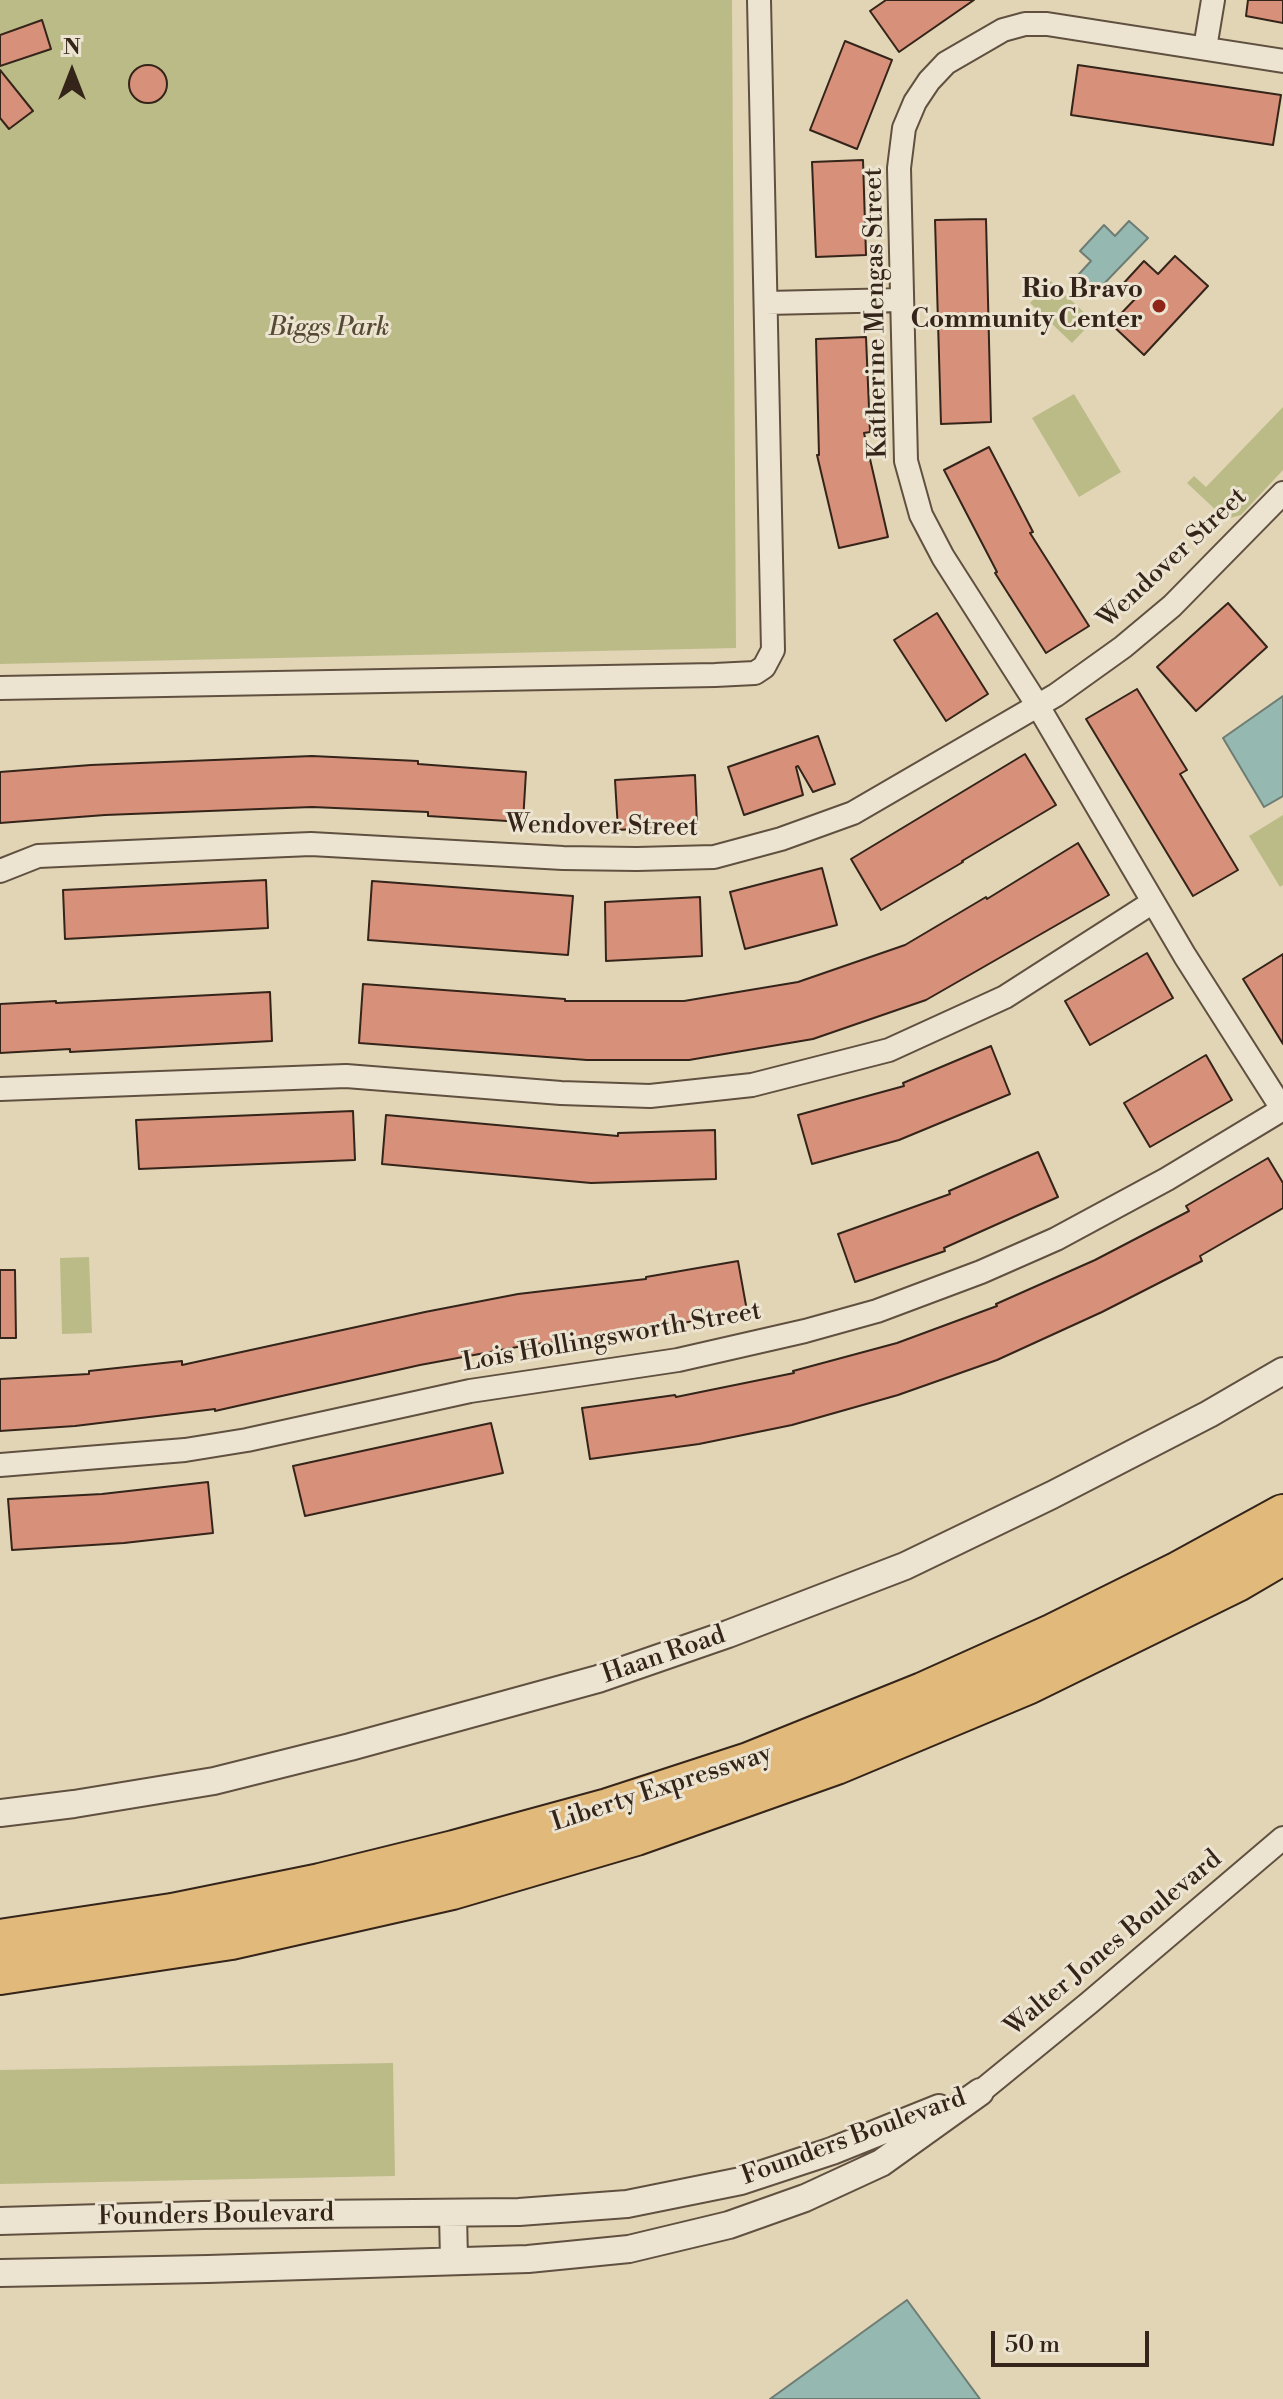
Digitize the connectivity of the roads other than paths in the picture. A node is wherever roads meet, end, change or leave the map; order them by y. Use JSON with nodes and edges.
{"nodes":[{"id":1,"x":759,"y":0,"type":"edge"},
{"id":2,"x":1213,"y":0,"type":"edge"},
{"id":3,"x":1205,"y":48,"type":"junction"},
{"id":4,"x":1283,"y":61,"type":"edge"},
{"id":5,"x":901,"y":300,"type":"junction"},
{"id":6,"x":766,"y":303,"type":"junction"},
{"id":7,"x":1283,"y":493,"type":"edge"},
{"id":8,"x":0,"y":688,"type":"edge"},
{"id":9,"x":1038,"y":706,"type":"junction"},
{"id":10,"x":0,"y":871,"type":"edge"},
{"id":11,"x":1153,"y":902,"type":"junction"},
{"id":12,"x":0,"y":1089,"type":"edge"},
{"id":13,"x":1283,"y":1109,"type":"edge"},
{"id":14,"x":1283,"y":1371,"type":"edge"},
{"id":15,"x":0,"y":1465,"type":"edge"},
{"id":16,"x":1283,"y":1515,"type":"edge"},
{"id":17,"x":1283,"y":1554,"type":"edge"},
{"id":18,"x":0,"y":1813,"type":"edge"},
{"id":19,"x":1283,"y":1838,"type":"edge"},
{"id":20,"x":0,"y":1940,"type":"edge"},
{"id":21,"x":0,"y":1974,"type":"edge"},
{"id":22,"x":980,"y":2092,"type":"junction"},
{"id":23,"x":453,"y":2213,"type":"junction"},
{"id":24,"x":0,"y":2221,"type":"edge"},
{"id":25,"x":454,"y":2261,"type":"junction"},
{"id":26,"x":0,"y":2273,"type":"edge"}],
"edges":[{"from":1,"to":6,"type":"street"},
{"from":2,"to":3,"type":"street"},
{"from":3,"to":4,"type":"street","name":"Katherine Mengas Street"},
{"from":3,"to":5,"type":"street","name":"Katherine Mengas Street"},
{"from":5,"to":6,"type":"street"},
{"from":5,"to":9,"type":"street","name":"Katherine Mengas Street"},
{"from":6,"to":8,"type":"street"},
{"from":7,"to":9,"type":"street","name":"Wendover Street"},
{"from":9,"to":10,"type":"street","name":"Wendover Street"},
{"from":9,"to":11,"type":"street","name":"Katherine Mengas Street"},
{"from":11,"to":12,"type":"street"},
{"from":11,"to":13,"type":"street","name":"Katherine Mengas Street"},
{"from":13,"to":15,"type":"street","name":"Lois Hollingsworth Street"},
{"from":14,"to":18,"type":"street","name":"Haan Road"},
{"from":16,"to":20,"type":"highway","name":"Liberty Expressway"},
{"from":17,"to":21,"type":"highway","name":"Liberty Expressway"},
{"from":19,"to":22,"type":"street","name":"Walter Jones Boulevard"},
{"from":22,"to":23,"type":"street","name":"Founders Boulevard"},
{"from":22,"to":25,"type":"street","name":"Founders Boulevard"},
{"from":23,"to":24,"type":"street","name":"Founders Boulevard"},
{"from":23,"to":25,"type":"street"},
{"from":25,"to":26,"type":"street","name":"Founders Boulevard"}]}
